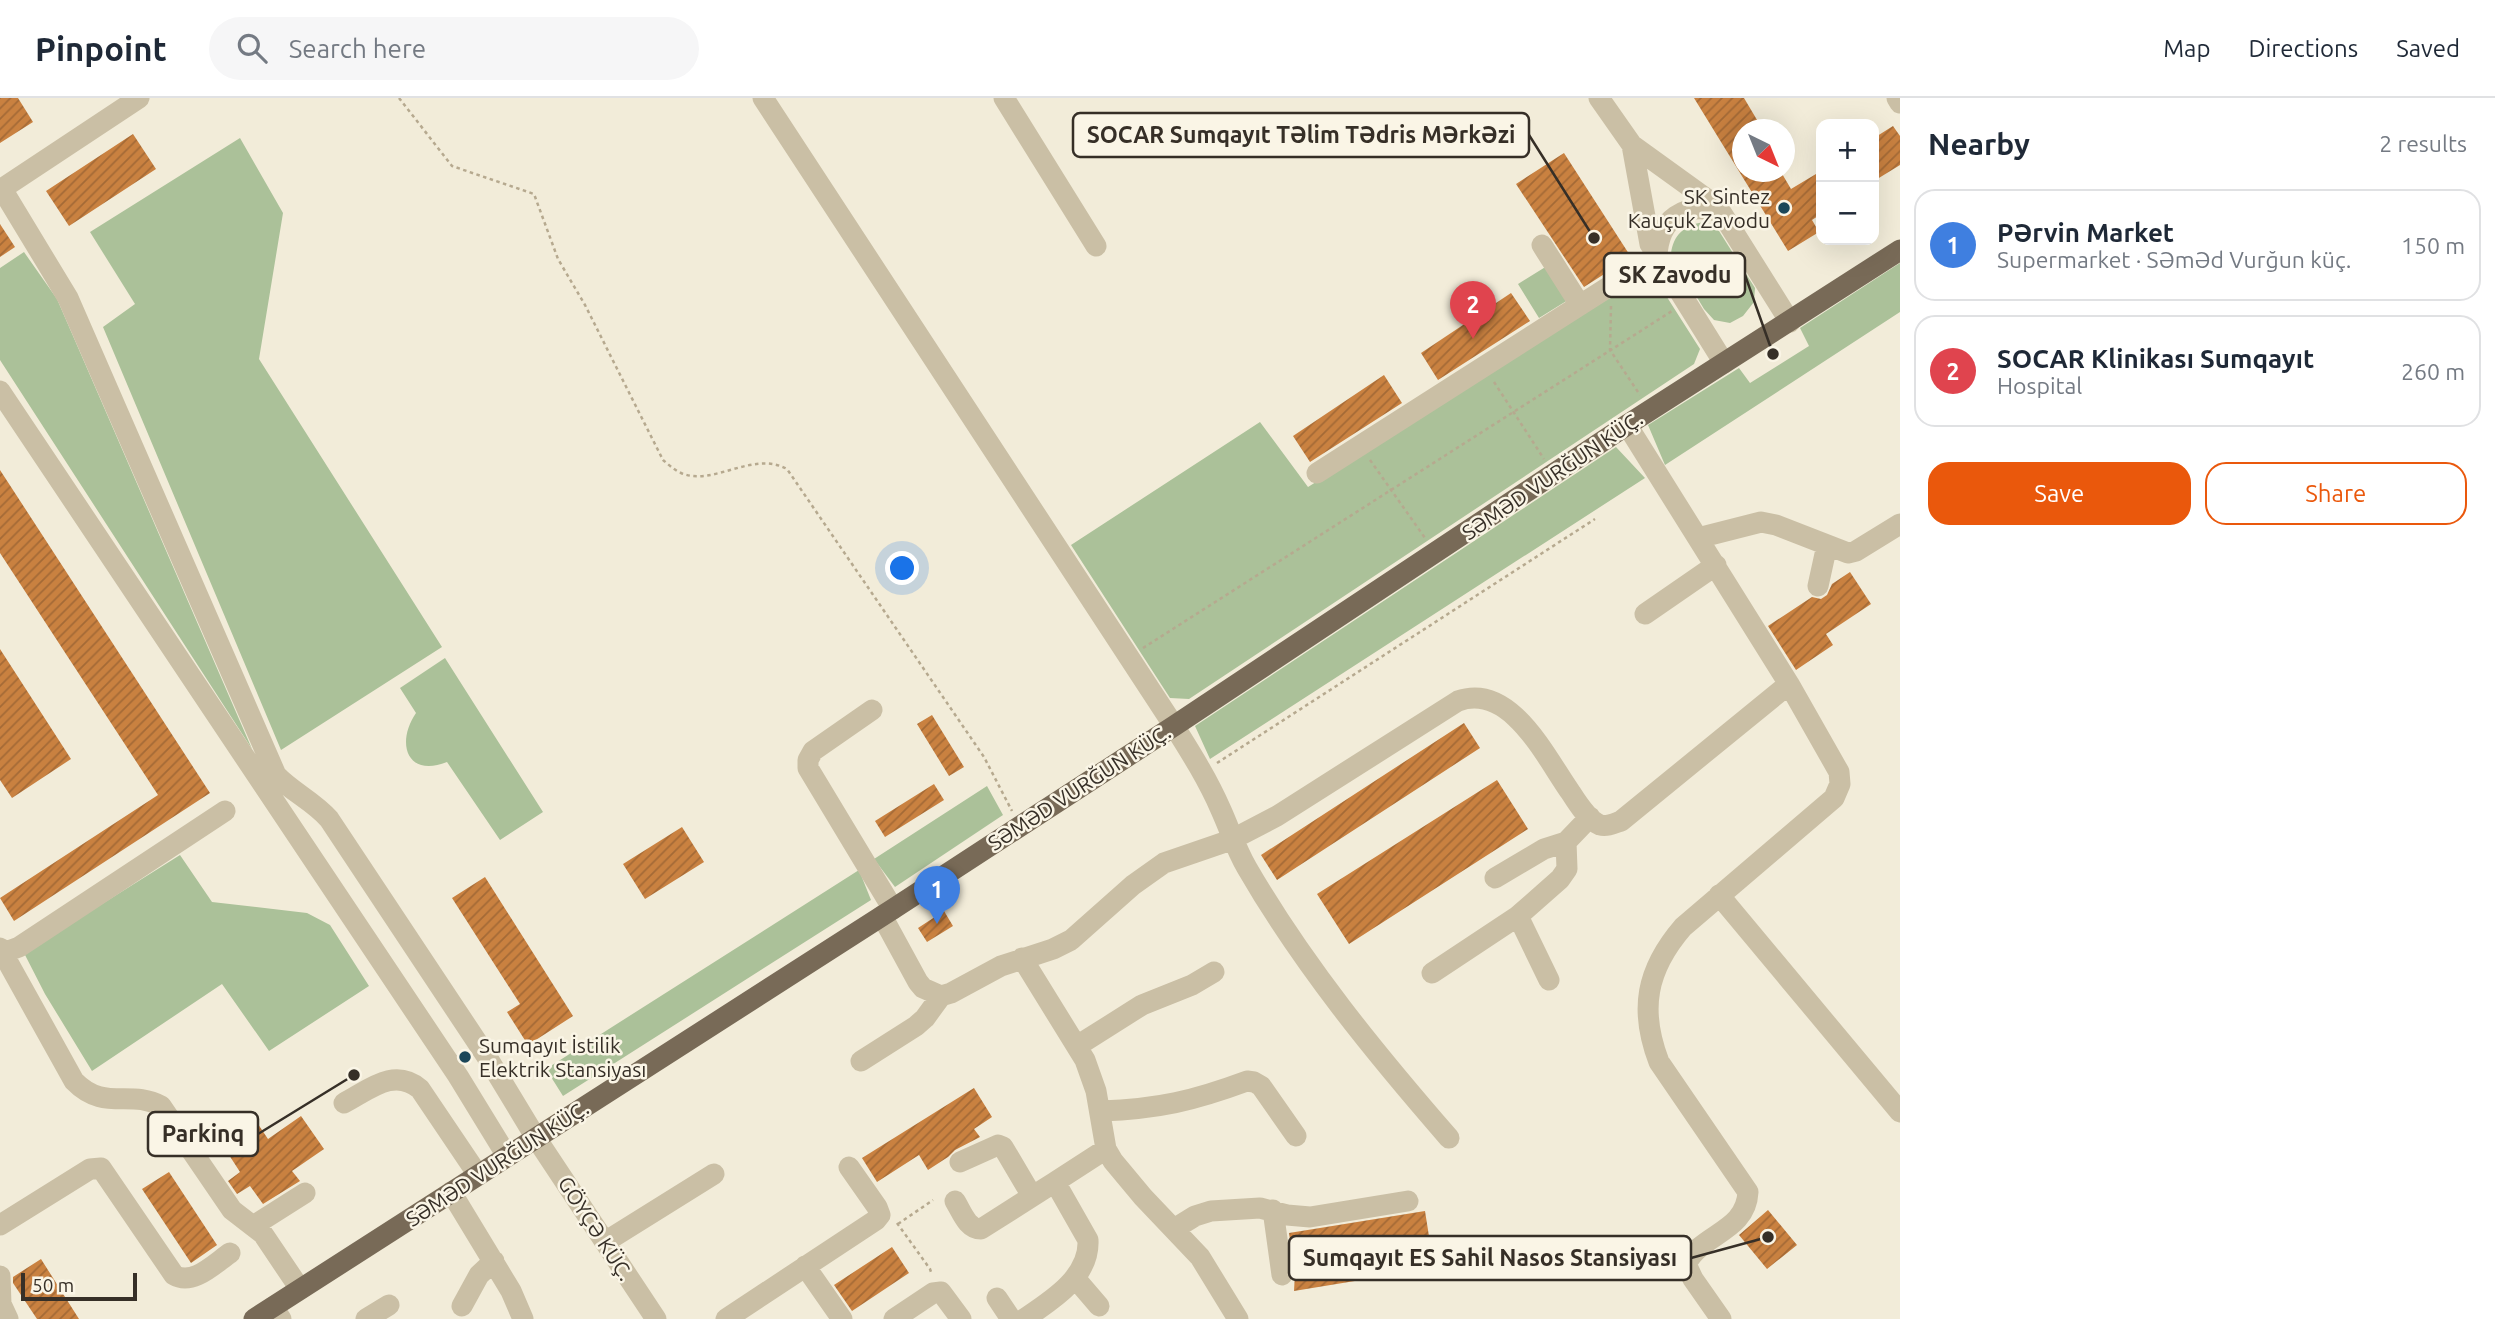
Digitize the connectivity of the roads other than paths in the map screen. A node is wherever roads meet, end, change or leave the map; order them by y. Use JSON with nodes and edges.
{"nodes":[{"id":1,"x":763,"y":98,"type":"edge"},
{"id":2,"x":1004,"y":98,"type":"edge"},
{"id":3,"x":1599,"y":98,"type":"edge"},
{"id":4,"x":1897,"y":98,"type":"edge"},
{"id":5,"x":125,"y":102,"type":"edge"},
{"id":6,"x":1900,"y":103,"type":"edge"},
{"id":7,"x":1632,"y":145,"type":"junction"},
{"id":8,"x":1,"y":190,"type":"edge"},
{"id":9,"x":1721,"y":212,"type":"junction"},
{"id":10,"x":1542,"y":245,"type":"dead end"},
{"id":11,"x":1096,"y":246,"type":"dead end"},
{"id":12,"x":1900,"y":250,"type":"edge"},
{"id":13,"x":1657,"y":256,"type":"junction"},
{"id":14,"x":1580,"y":305,"type":"junction"},
{"id":15,"x":1790,"y":322,"type":"junction"},
{"id":16,"x":1724,"y":363,"type":"junction"},
{"id":17,"x":0,"y":391,"type":"edge"},
{"id":18,"x":1627,"y":425,"type":"junction"},
{"id":19,"x":1317,"y":473,"type":"dead end"},
{"id":20,"x":1900,"y":524,"type":"edge"},
{"id":21,"x":1698,"y":538,"type":"junction"},
{"id":22,"x":1827,"y":545,"type":"junction"},
{"id":23,"x":1716,"y":565,"type":"junction"},
{"id":24,"x":1818,"y":586,"type":"dead end"},
{"id":25,"x":1645,"y":614,"type":"dead end"},
{"id":26,"x":1789,"y":684,"type":"junction"},
{"id":27,"x":872,"y":710,"type":"dead end"},
{"id":28,"x":1174,"y":726,"type":"junction"},
{"id":29,"x":225,"y":811,"type":"dead end"},
{"id":30,"x":1590,"y":817,"type":"junction"},
{"id":31,"x":1231,"y":840,"type":"junction"},
{"id":32,"x":1566,"y":842,"type":"junction"},
{"id":33,"x":1495,"y":878,"type":"dead end"},
{"id":34,"x":1719,"y":895,"type":"junction"},
{"id":35,"x":887,"y":913,"type":"junction"},
{"id":36,"x":1518,"y":916,"type":"junction"},
{"id":37,"x":1,"y":950,"type":"edge"},
{"id":38,"x":1022,"y":958,"type":"junction"},
{"id":39,"x":1214,"y":972,"type":"dead end"},
{"id":40,"x":1432,"y":973,"type":"dead end"},
{"id":41,"x":1549,"y":980,"type":"dead end"},
{"id":42,"x":941,"y":996,"type":"junction"},
{"id":43,"x":1077,"y":1046,"type":"junction"},
{"id":44,"x":860,"y":1061,"type":"dead end"},
{"id":45,"x":344,"y":1103,"type":"dead end"},
{"id":46,"x":1101,"y":1111,"type":"junction"},
{"id":47,"x":1900,"y":1112,"type":"edge"},
{"id":48,"x":1296,"y":1136,"type":"dead end"},
{"id":49,"x":536,"y":1138,"type":"junction"},
{"id":50,"x":1449,"y":1138,"type":"dead end"},
{"id":51,"x":1106,"y":1149,"type":"junction"},
{"id":52,"x":507,"y":1156,"type":"junction"},
{"id":53,"x":960,"y":1162,"type":"dead end"},
{"id":54,"x":849,"y":1167,"type":"dead end"},
{"id":55,"x":714,"y":1174,"type":"dead end"},
{"id":56,"x":478,"y":1175,"type":"junction"},
{"id":57,"x":1055,"y":1182,"type":"junction"},
{"id":58,"x":451,"y":1192,"type":"junction"},
{"id":59,"x":305,"y":1193,"type":"dead end"},
{"id":60,"x":1032,"y":1196,"type":"junction"},
{"id":61,"x":955,"y":1200,"type":"dead end"},
{"id":62,"x":1408,"y":1201,"type":"dead end"},
{"id":63,"x":1273,"y":1210,"type":"junction"},
{"id":64,"x":0,"y":1225,"type":"edge"},
{"id":65,"x":253,"y":1226,"type":"junction"},
{"id":66,"x":1174,"y":1229,"type":"junction"},
{"id":67,"x":605,"y":1242,"type":"junction"},
{"id":68,"x":230,"y":1253,"type":"dead end"},
{"id":69,"x":494,"y":1261,"type":"junction"},
{"id":70,"x":805,"y":1266,"type":"junction"},
{"id":71,"x":1282,"y":1275,"type":"dead end"},
{"id":72,"x":0,"y":1276,"type":"edge"},
{"id":73,"x":1075,"y":1278,"type":"junction"},
{"id":74,"x":300,"y":1289,"type":"junction"},
{"id":75,"x":997,"y":1298,"type":"dead end"},
{"id":76,"x":388,"y":1305,"type":"dead end"},
{"id":77,"x":462,"y":1306,"type":"dead end"},
{"id":78,"x":1099,"y":1306,"type":"dead end"},
{"id":79,"x":277,"y":1313,"type":"edge"},
{"id":80,"x":1229,"y":1316,"type":"edge"},
{"id":81,"x":8,"y":1319,"type":"edge"},
{"id":82,"x":254,"y":1319,"type":"edge"},
{"id":83,"x":366,"y":1319,"type":"edge"},
{"id":84,"x":523,"y":1319,"type":"edge"},
{"id":85,"x":656,"y":1319,"type":"edge"},
{"id":86,"x":726,"y":1319,"type":"edge"},
{"id":87,"x":842,"y":1319,"type":"edge"},
{"id":88,"x":894,"y":1319,"type":"edge"},
{"id":89,"x":961,"y":1319,"type":"edge"},
{"id":90,"x":1011,"y":1319,"type":"edge"},
{"id":91,"x":1024,"y":1319,"type":"edge"},
{"id":92,"x":1721,"y":1319,"type":"edge"}],
"edges":[{"from":1,"to":28,"type":"street"},
{"from":2,"to":11,"type":"street"},
{"from":3,"to":7,"type":"street"},
{"from":4,"to":6,"type":"street"},
{"from":5,"to":8,"type":"street"},
{"from":7,"to":9,"type":"street"},
{"from":7,"to":13,"type":"street"},
{"from":8,"to":49,"type":"street","name":"GÖYÇƏ KÜÇ."},
{"from":9,"to":13,"type":"street"},
{"from":9,"to":15,"type":"street"},
{"from":10,"to":14,"type":"street"},
{"from":12,"to":15,"type":"main road","name":"SƏMƏD VURĞUN KÜÇ."},
{"from":13,"to":14,"type":"street"},
{"from":13,"to":16,"type":"street"},
{"from":14,"to":19,"type":"street"},
{"from":15,"to":16,"type":"main road","name":"SƏMƏD VURĞUN KÜÇ."},
{"from":16,"to":18,"type":"main road","name":"SƏMƏD VURĞUN KÜÇ."},
{"from":17,"to":52,"type":"street"},
{"from":18,"to":21,"type":"street"},
{"from":18,"to":28,"type":"main road","name":"SƏMƏD VURĞUN KÜÇ."},
{"from":20,"to":22,"type":"street"},
{"from":21,"to":22,"type":"street"},
{"from":21,"to":23,"type":"street"},
{"from":22,"to":24,"type":"street"},
{"from":23,"to":25,"type":"street"},
{"from":23,"to":26,"type":"street"},
{"from":26,"to":30,"type":"street"},
{"from":26,"to":34,"type":"street"},
{"from":27,"to":35,"type":"street"},
{"from":28,"to":31,"type":"street"},
{"from":28,"to":35,"type":"main road","name":"SƏMƏD VURĞUN KÜÇ."},
{"from":29,"to":37,"type":"street"},
{"from":30,"to":31,"type":"street"},
{"from":30,"to":32,"type":"street"},
{"from":31,"to":38,"type":"street"},
{"from":31,"to":50,"type":"street"},
{"from":32,"to":33,"type":"street"},
{"from":32,"to":36,"type":"street"},
{"from":34,"to":47,"type":"street"},
{"from":34,"to":92,"type":"street"},
{"from":35,"to":42,"type":"street"},
{"from":35,"to":49,"type":"main road","name":"SƏMƏD VURĞUN KÜÇ."},
{"from":36,"to":40,"type":"street"},
{"from":36,"to":41,"type":"street"},
{"from":37,"to":65,"type":"street"},
{"from":38,"to":42,"type":"street"},
{"from":38,"to":43,"type":"street"},
{"from":39,"to":43,"type":"street"},
{"from":42,"to":44,"type":"street"},
{"from":43,"to":46,"type":"street"},
{"from":45,"to":56,"type":"street"},
{"from":46,"to":48,"type":"street"},
{"from":46,"to":51,"type":"street"},
{"from":49,"to":52,"type":"main road","name":"SƏMƏD VURĞUN KÜÇ."},
{"from":49,"to":67,"type":"street","name":"GÖYÇƏ KÜÇ."},
{"from":51,"to":57,"type":"street"},
{"from":51,"to":66,"type":"street"},
{"from":52,"to":56,"type":"main road","name":"SƏMƏD VURĞUN KÜÇ."},
{"from":53,"to":60,"type":"street"},
{"from":54,"to":70,"type":"street"},
{"from":55,"to":67,"type":"street"},
{"from":56,"to":58,"type":"main road","name":"SƏMƏD VURĞUN KÜÇ."},
{"from":57,"to":60,"type":"street"},
{"from":57,"to":73,"type":"street"},
{"from":58,"to":69,"type":"street"},
{"from":58,"to":74,"type":"main road","name":"SƏMƏD VURĞUN KÜÇ."},
{"from":59,"to":65,"type":"street"},
{"from":60,"to":61,"type":"street"},
{"from":62,"to":63,"type":"street"},
{"from":63,"to":66,"type":"street"},
{"from":63,"to":71,"type":"street"},
{"from":64,"to":68,"type":"street"},
{"from":65,"to":74,"type":"street"},
{"from":66,"to":80,"type":"street"},
{"from":67,"to":85,"type":"street","name":"GÖYÇƏ KÜÇ."},
{"from":69,"to":77,"type":"street"},
{"from":69,"to":84,"type":"street"},
{"from":70,"to":86,"type":"street"},
{"from":70,"to":87,"type":"street"},
{"from":72,"to":81,"type":"street"},
{"from":73,"to":78,"type":"street"},
{"from":73,"to":91,"type":"street"},
{"from":74,"to":79,"type":"main road","name":"SƏMƏD VURĞUN KÜÇ."},
{"from":75,"to":90,"type":"street"},
{"from":76,"to":83,"type":"street"},
{"from":79,"to":82,"type":"main road","name":"SƏMƏD VURĞUN KÜÇ."},
{"from":88,"to":89,"type":"street"}]}
